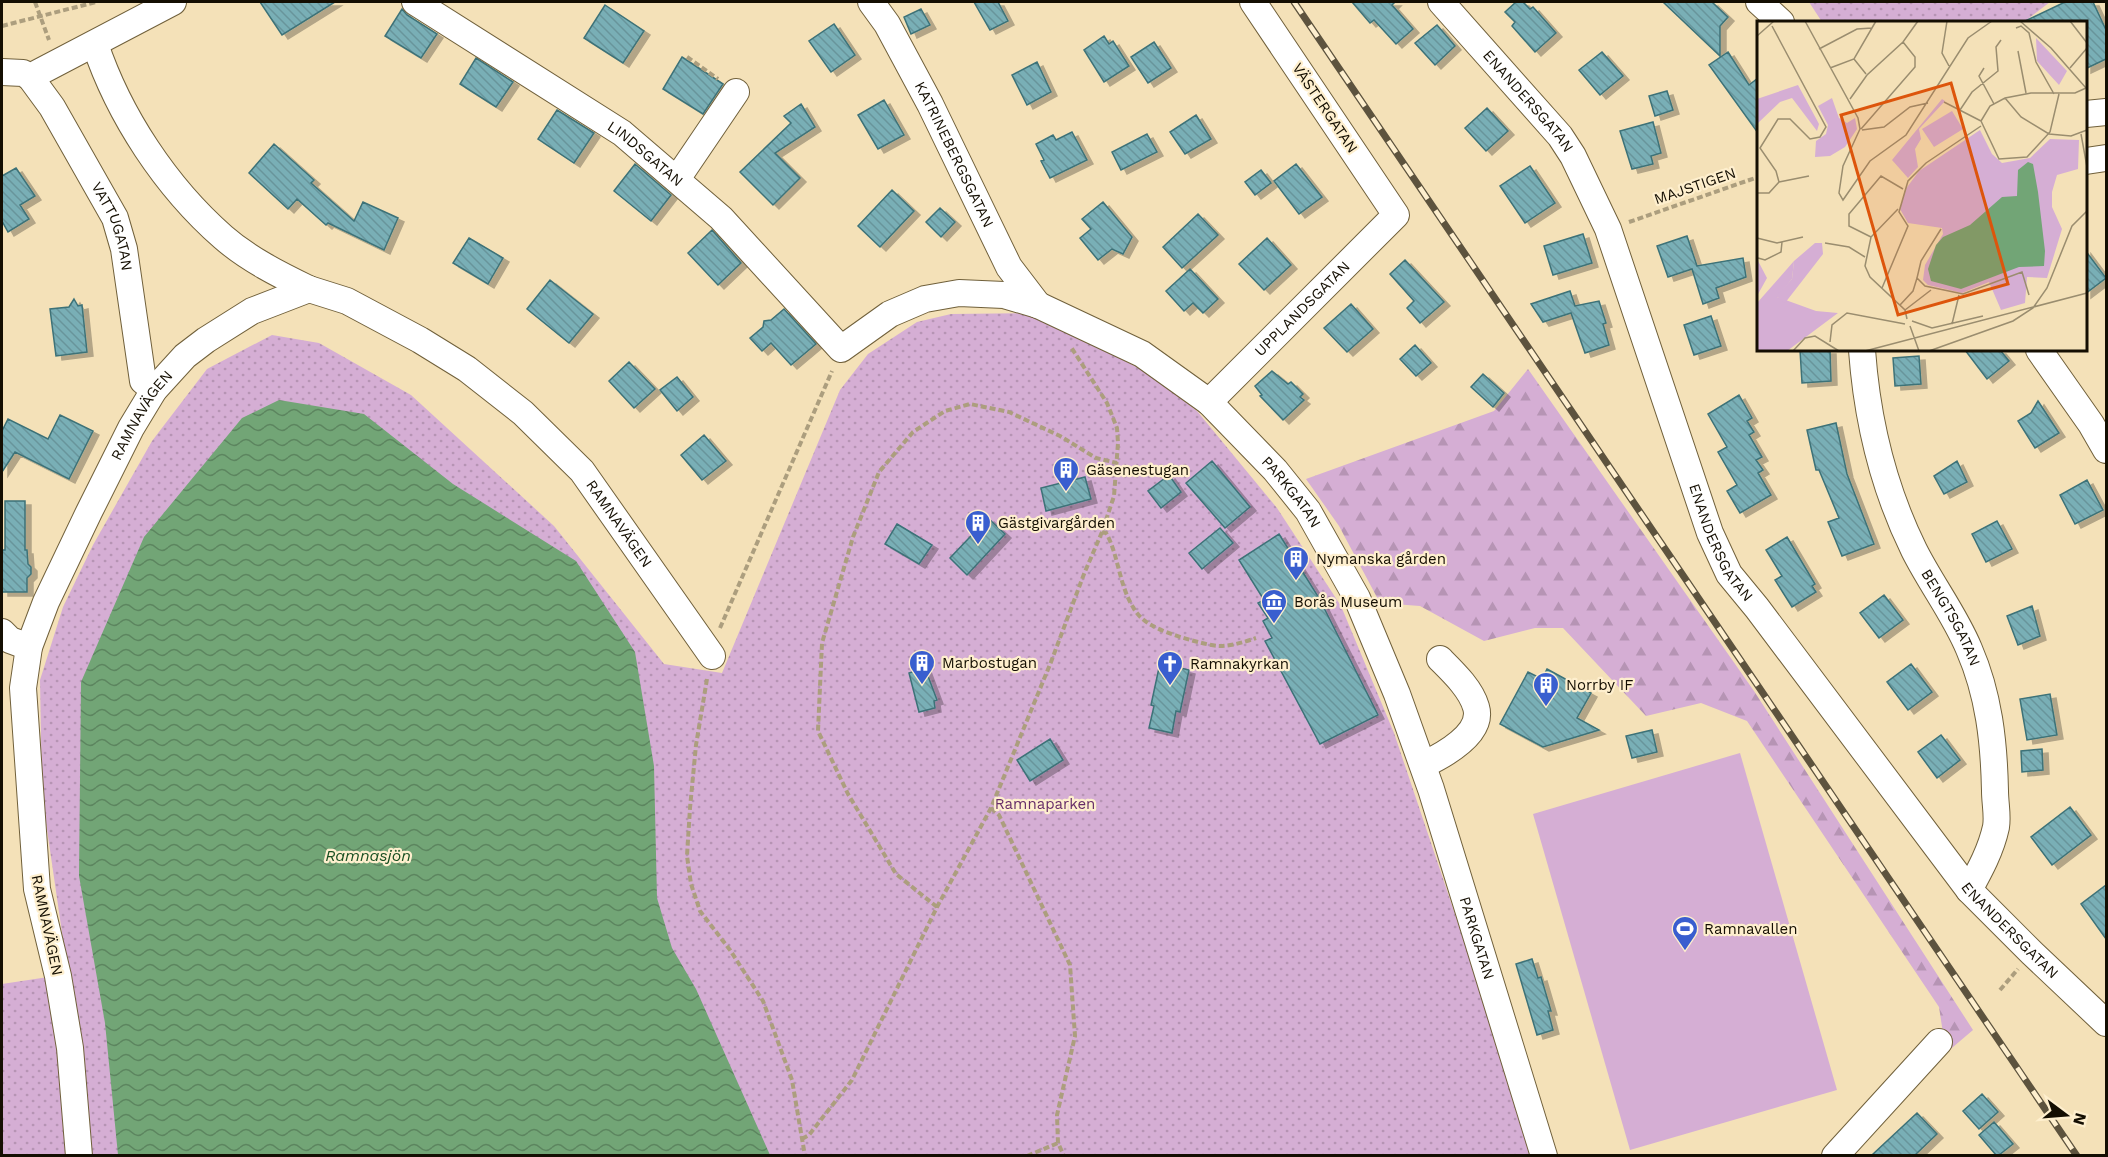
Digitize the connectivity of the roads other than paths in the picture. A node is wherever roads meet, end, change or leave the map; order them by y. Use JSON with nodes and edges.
{"nodes":[{"id":1,"x":172,"y":2,"type":"edge"},
{"id":2,"x":415,"y":2,"type":"edge"},
{"id":3,"x":872,"y":2,"type":"edge"},
{"id":4,"x":1253,"y":2,"type":"edge"},
{"id":5,"x":1440,"y":2,"type":"edge"},
{"id":6,"x":1759,"y":2,"type":"edge"},
{"id":7,"x":1780,"y":21,"type":"edge"},
{"id":8,"x":95,"y":44,"type":"junction"},
{"id":9,"x":2,"y":72,"type":"edge"},
{"id":10,"x":30,"y":77,"type":"junction"},
{"id":11,"x":736,"y":92,"type":"road end"},
{"id":12,"x":2106,"y":112,"type":"edge"},
{"id":13,"x":2087,"y":114,"type":"edge"},
{"id":14,"x":2106,"y":158,"type":"edge"},
{"id":15,"x":2087,"y":161,"type":"edge"},
{"id":16,"x":676,"y":179,"type":"junction"},
{"id":17,"x":1396,"y":215,"type":"joint"},
{"id":18,"x":309,"y":289,"type":"junction"},
{"id":19,"x":1038,"y":305,"type":"junction"},
{"id":20,"x":841,"y":349,"type":"joint"},
{"id":21,"x":1862,"y":351,"type":"edge"},
{"id":22,"x":2040,"y":351,"type":"edge"},
{"id":23,"x":153,"y":390,"type":"junction"},
{"id":24,"x":1209,"y":402,"type":"junction"},
{"id":25,"x":2106,"y":450,"type":"edge"},
{"id":26,"x":2,"y":632,"type":"edge"},
{"id":27,"x":29,"y":647,"type":"junction"},
{"id":28,"x":712,"y":656,"type":"road end"},
{"id":29,"x":1440,"y":659,"type":"dead end"},
{"id":30,"x":1422,"y":765,"type":"junction"},
{"id":31,"x":1970,"y":890,"type":"junction"},
{"id":32,"x":2106,"y":1023,"type":"edge"},
{"id":33,"x":1939,"y":1042,"type":"dead end"},
{"id":34,"x":78,"y":1155,"type":"edge"},
{"id":35,"x":1544,"y":1155,"type":"edge"},
{"id":36,"x":1835,"y":1155,"type":"edge"}],
"edges":[{"from":1,"to":8,"type":"street"},
{"from":2,"to":16,"type":"street","name":"LINDSGATAN"},
{"from":3,"to":19,"type":"street","name":"KATRINEBERGSGATAN"},
{"from":4,"to":17,"type":"street","name":"VÄSTERGATAN"},
{"from":5,"to":31,"type":"street","name":"ENANDERSGATAN"},
{"from":6,"to":7,"type":"street"},
{"from":8,"to":10,"type":"street"},
{"from":8,"to":18,"type":"street"},
{"from":9,"to":10,"type":"street"},
{"from":10,"to":23,"type":"street","name":"VATTUGATAN"},
{"from":11,"to":16,"type":"street"},
{"from":12,"to":13,"type":"street"},
{"from":14,"to":15,"type":"street"},
{"from":16,"to":20,"type":"street","name":"LINDSGATAN"},
{"from":17,"to":24,"type":"street","name":"UPPLANDSGATAN"},
{"from":18,"to":23,"type":"street","name":"RAMNAVÄGEN"},
{"from":18,"to":28,"type":"street","name":"RAMNAVÄGEN"},
{"from":19,"to":20,"type":"street","name":"PARKGATAN"},
{"from":19,"to":24,"type":"street","name":"PARKGATAN"},
{"from":21,"to":31,"type":"street","name":"BENGTSGATAN"},
{"from":22,"to":25,"type":"street"},
{"from":23,"to":27,"type":"street","name":"RAMNAVÄGEN"},
{"from":24,"to":30,"type":"street","name":"PARKGATAN"},
{"from":26,"to":27,"type":"street"},
{"from":27,"to":34,"type":"street","name":"RAMNAVÄGEN"},
{"from":29,"to":30,"type":"street"},
{"from":30,"to":35,"type":"street","name":"PARKGATAN"},
{"from":31,"to":32,"type":"street","name":"ENANDERSGATAN"},
{"from":33,"to":36,"type":"street"}]}
